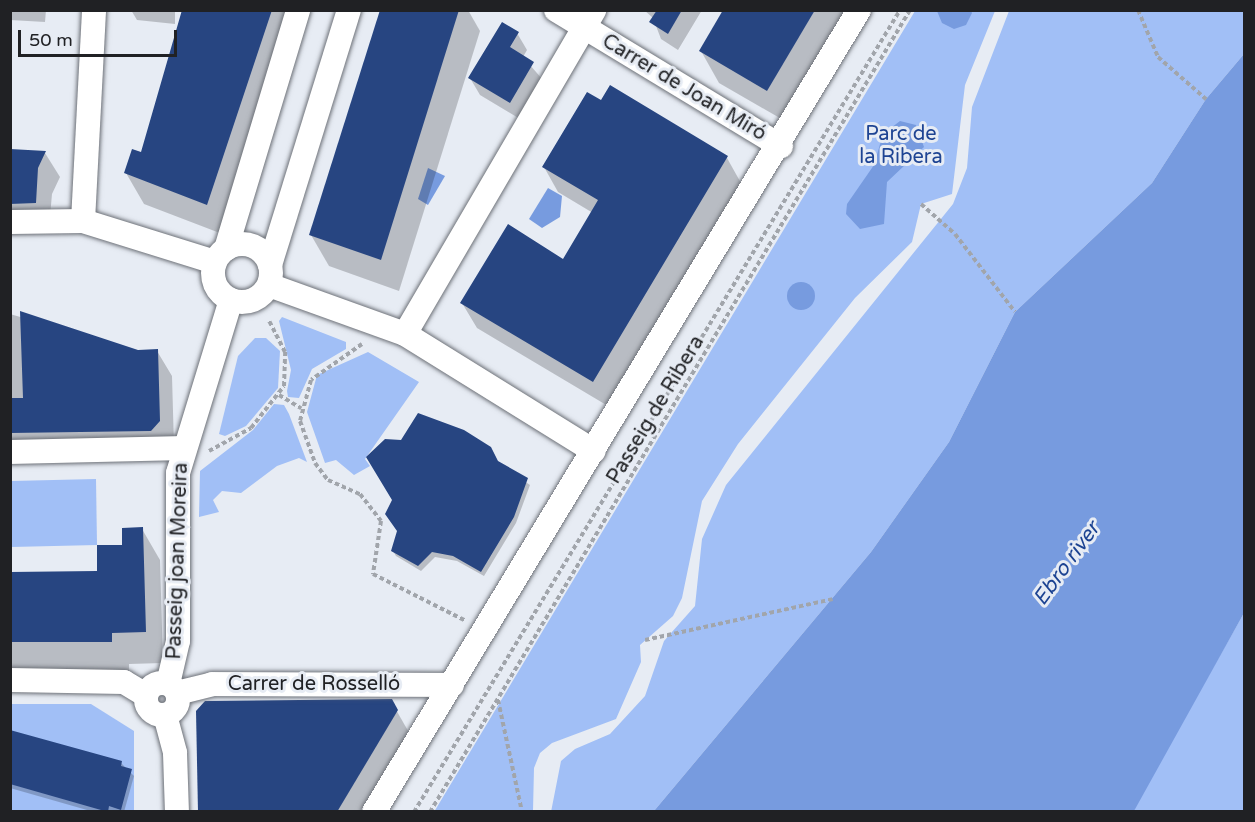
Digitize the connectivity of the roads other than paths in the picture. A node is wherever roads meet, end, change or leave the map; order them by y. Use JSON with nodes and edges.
{"nodes":[{"id":1,"x":94,"y":10,"type":"edge"},
{"id":2,"x":298,"y":10,"type":"edge"},
{"id":3,"x":349,"y":10,"type":"edge"},
{"id":4,"x":556,"y":10,"type":"edge"},
{"id":5,"x":860,"y":10,"type":"edge"},
{"id":6,"x":589,"y":19,"type":"edge"},
{"id":7,"x":781,"y":147,"type":"junction"},
{"id":8,"x":82,"y":221,"type":"junction"},
{"id":9,"x":10,"y":222,"type":"edge"},
{"id":10,"x":221,"y":255,"type":"junction"},
{"id":11,"x":269,"y":275,"type":"junction"},
{"id":12,"x":231,"y":300,"type":"junction"},
{"id":13,"x":405,"y":334,"type":"junction"},
{"id":14,"x":193,"y":451,"type":"junction"},
{"id":15,"x":594,"y":451,"type":"junction"},
{"id":16,"x":10,"y":452,"type":"edge"},
{"id":17,"x":10,"y":680,"type":"edge"},
{"id":18,"x":452,"y":685,"type":"junction"},
{"id":19,"x":173,"y":688,"type":"junction"},
{"id":20,"x":146,"y":695,"type":"junction"},
{"id":21,"x":165,"y":715,"type":"junction"},
{"id":22,"x":177,"y":812,"type":"edge"},
{"id":23,"x":374,"y":812,"type":"edge"}],
"edges":[{"from":1,"to":8,"type":"street"},
{"from":2,"to":10,"type":"street"},
{"from":3,"to":11,"type":"street"},
{"from":4,"to":6,"type":"street","name":"Carrer de Joan Miró"},
{"from":5,"to":7,"type":"street","name":"Passeig de Ribera"},
{"from":6,"to":7,"type":"street","name":"Carrer de Joan Miró"},
{"from":6,"to":13,"type":"street"},
{"from":7,"to":15,"type":"street","name":"Passeig de Ribera"},
{"from":8,"to":9,"type":"street"},
{"from":8,"to":10,"type":"street"},
{"from":10,"to":11,"type":"street"},
{"from":10,"to":12,"type":"street"},
{"from":11,"to":12,"type":"street"},
{"from":11,"to":13,"type":"street"},
{"from":12,"to":14,"type":"street","name":"Passeig joan Moreira"},
{"from":13,"to":15,"type":"street"},
{"from":14,"to":16,"type":"street"},
{"from":14,"to":19,"type":"street","name":"Passeig joan Moreira"},
{"from":15,"to":18,"type":"street","name":"Passeig de Ribera"},
{"from":17,"to":20,"type":"street"},
{"from":18,"to":19,"type":"street","name":"Carrer de Rosselló"},
{"from":18,"to":23,"type":"street","name":"Passeig de Ribera"},
{"from":19,"to":20,"type":"street"},
{"from":19,"to":21,"type":"street"},
{"from":20,"to":21,"type":"street"},
{"from":21,"to":22,"type":"street"}]}
